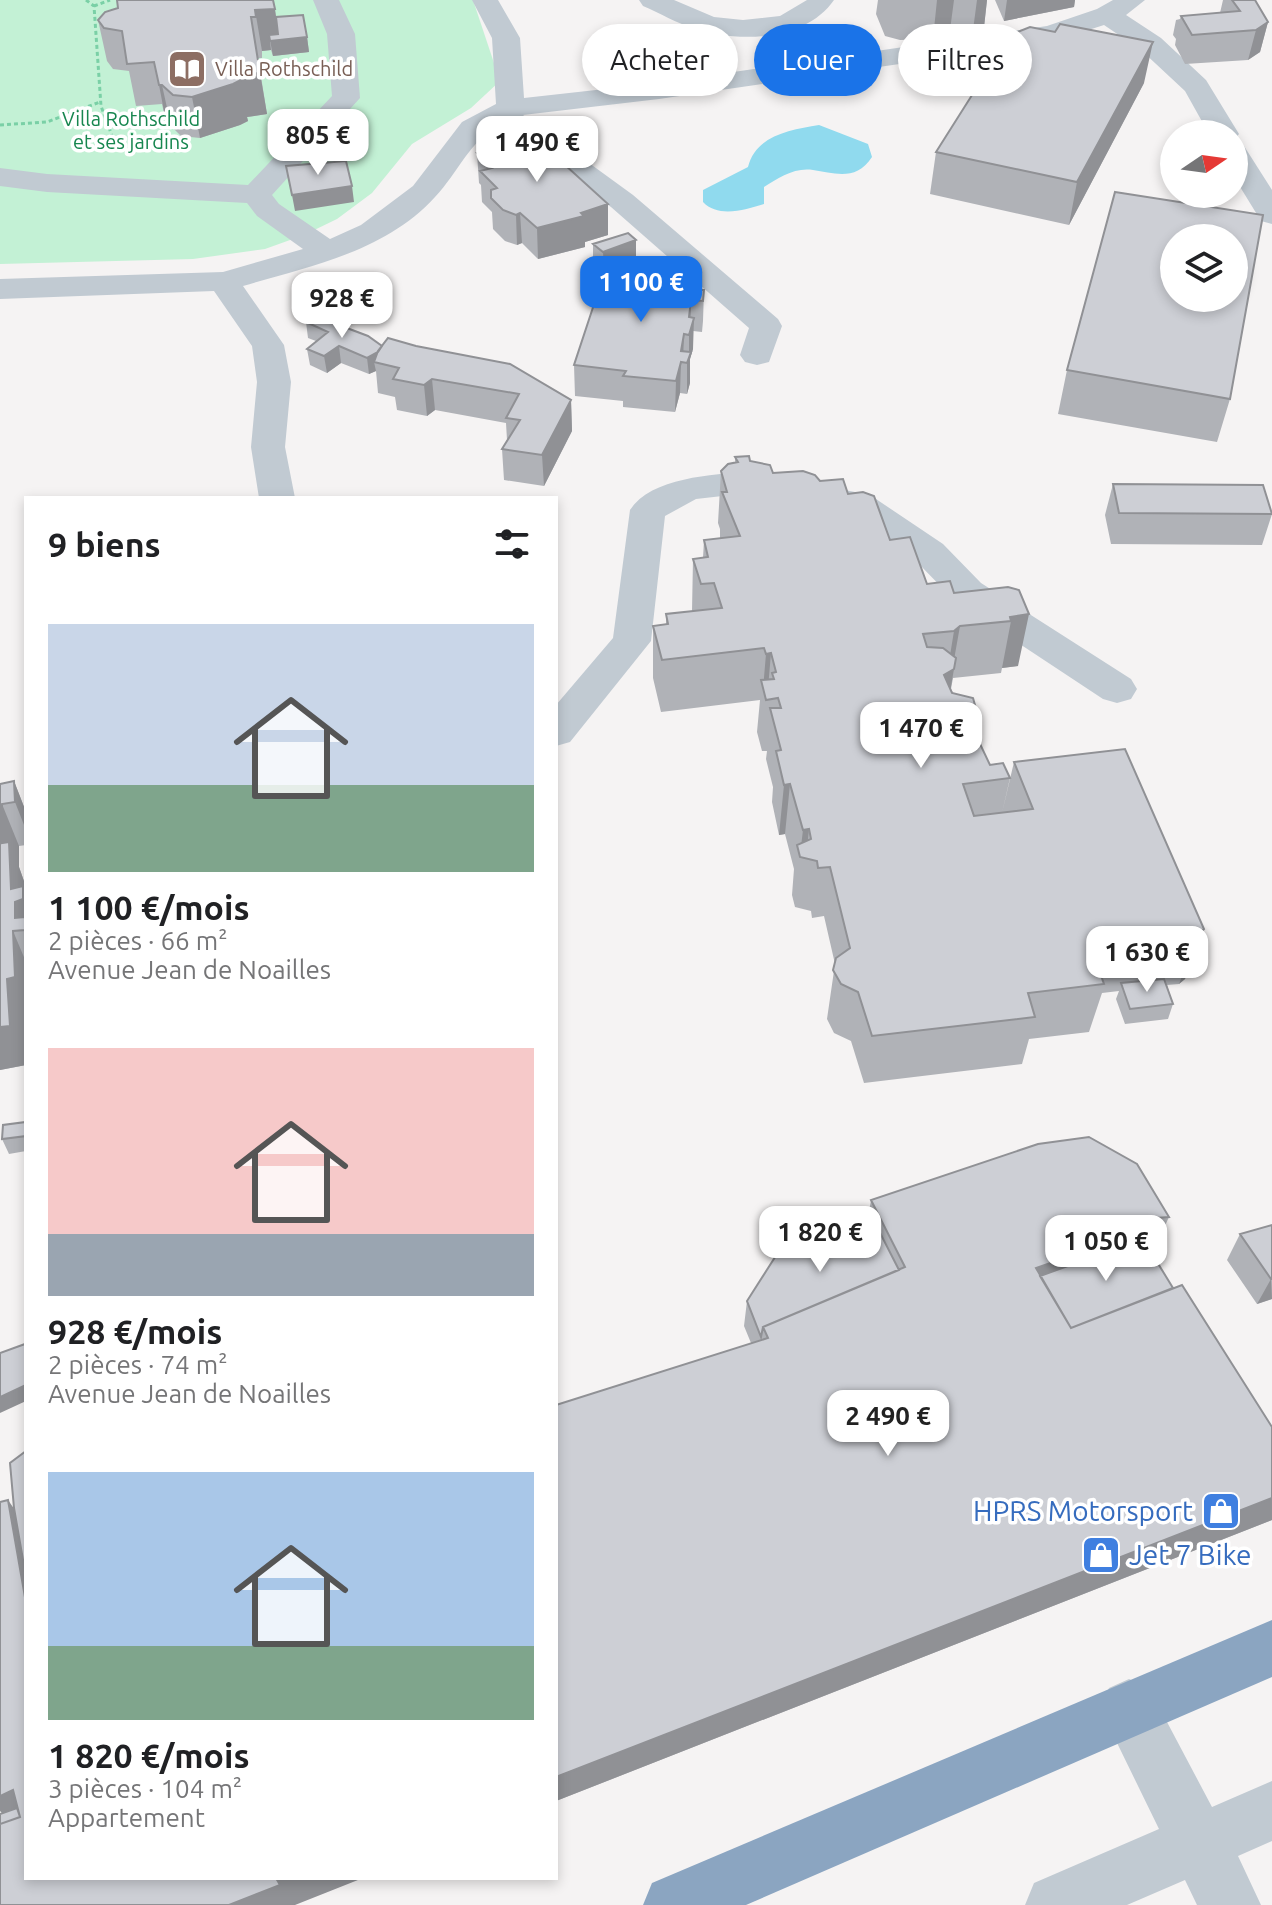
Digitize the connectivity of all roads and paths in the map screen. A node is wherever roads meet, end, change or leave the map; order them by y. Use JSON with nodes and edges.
{"nodes":[{"id":1,"x":86,"y":0,"type":"edge"},
{"id":2,"x":110,"y":0,"type":"edge"},
{"id":3,"x":326,"y":0,"type":"edge"},
{"id":4,"x":485,"y":0,"type":"edge"},
{"id":5,"x":652,"y":0,"type":"edge"},
{"id":6,"x":821,"y":0,"type":"edge"},
{"id":7,"x":1132,"y":0,"type":"edge"},
{"id":8,"x":94,"y":6,"type":"junction"},
{"id":9,"x":1107,"y":15,"type":"junction"},
{"id":10,"x":506,"y":111,"type":"junction"},
{"id":11,"x":1216,"y":120,"type":"edge"},
{"id":12,"x":0,"y":125,"type":"edge"},
{"id":13,"x":1248,"y":175,"type":"edge"},
{"id":14,"x":0,"y":177,"type":"edge"},
{"id":15,"x":256,"y":194,"type":"junction"},
{"id":16,"x":1272,"y":215,"type":"edge"},
{"id":17,"x":327,"y":252,"type":"junction"},
{"id":18,"x":224,"y":281,"type":"junction"},
{"id":19,"x":0,"y":289,"type":"edge"},
{"id":20,"x":757,"y":355,"type":"dead end"},
{"id":21,"x":277,"y":496,"type":"edge"},
{"id":22,"x":1117,"y":689,"type":"dead end"},
{"id":23,"x":558,"y":730,"type":"edge"},
{"id":24,"x":1272,"y":1648,"type":"edge"},
{"id":25,"x":1129,"y":1708,"type":"junction"},
{"id":26,"x":1272,"y":1811,"type":"edge"},
{"id":27,"x":1197,"y":1841,"type":"junction"},
{"id":28,"x":674,"y":1905,"type":"edge"},
{"id":29,"x":1056,"y":1905,"type":"edge"},
{"id":30,"x":1230,"y":1905,"type":"edge"}],
"edges":[{"from":1,"to":8,"type":"path"},
{"from":2,"to":8,"type":"path"},
{"from":3,"to":15,"type":"street"},
{"from":4,"to":10,"type":"street"},
{"from":5,"to":6,"type":"street"},
{"from":7,"to":9,"type":"street"},
{"from":8,"to":12,"type":"path"},
{"from":9,"to":10,"type":"street"},
{"from":9,"to":11,"type":"street"},
{"from":10,"to":17,"type":"street"},
{"from":10,"to":20,"type":"street"},
{"from":13,"to":16,"type":"street"},
{"from":14,"to":15,"type":"street"},
{"from":15,"to":17,"type":"street"},
{"from":17,"to":18,"type":"street"},
{"from":18,"to":19,"type":"street"},
{"from":18,"to":21,"type":"street"},
{"from":22,"to":23,"type":"street"},
{"from":24,"to":25,"type":"highway"},
{"from":25,"to":27,"type":"street"},
{"from":25,"to":28,"type":"highway"},
{"from":26,"to":27,"type":"street"},
{"from":27,"to":29,"type":"street"},
{"from":27,"to":30,"type":"street"}]}
